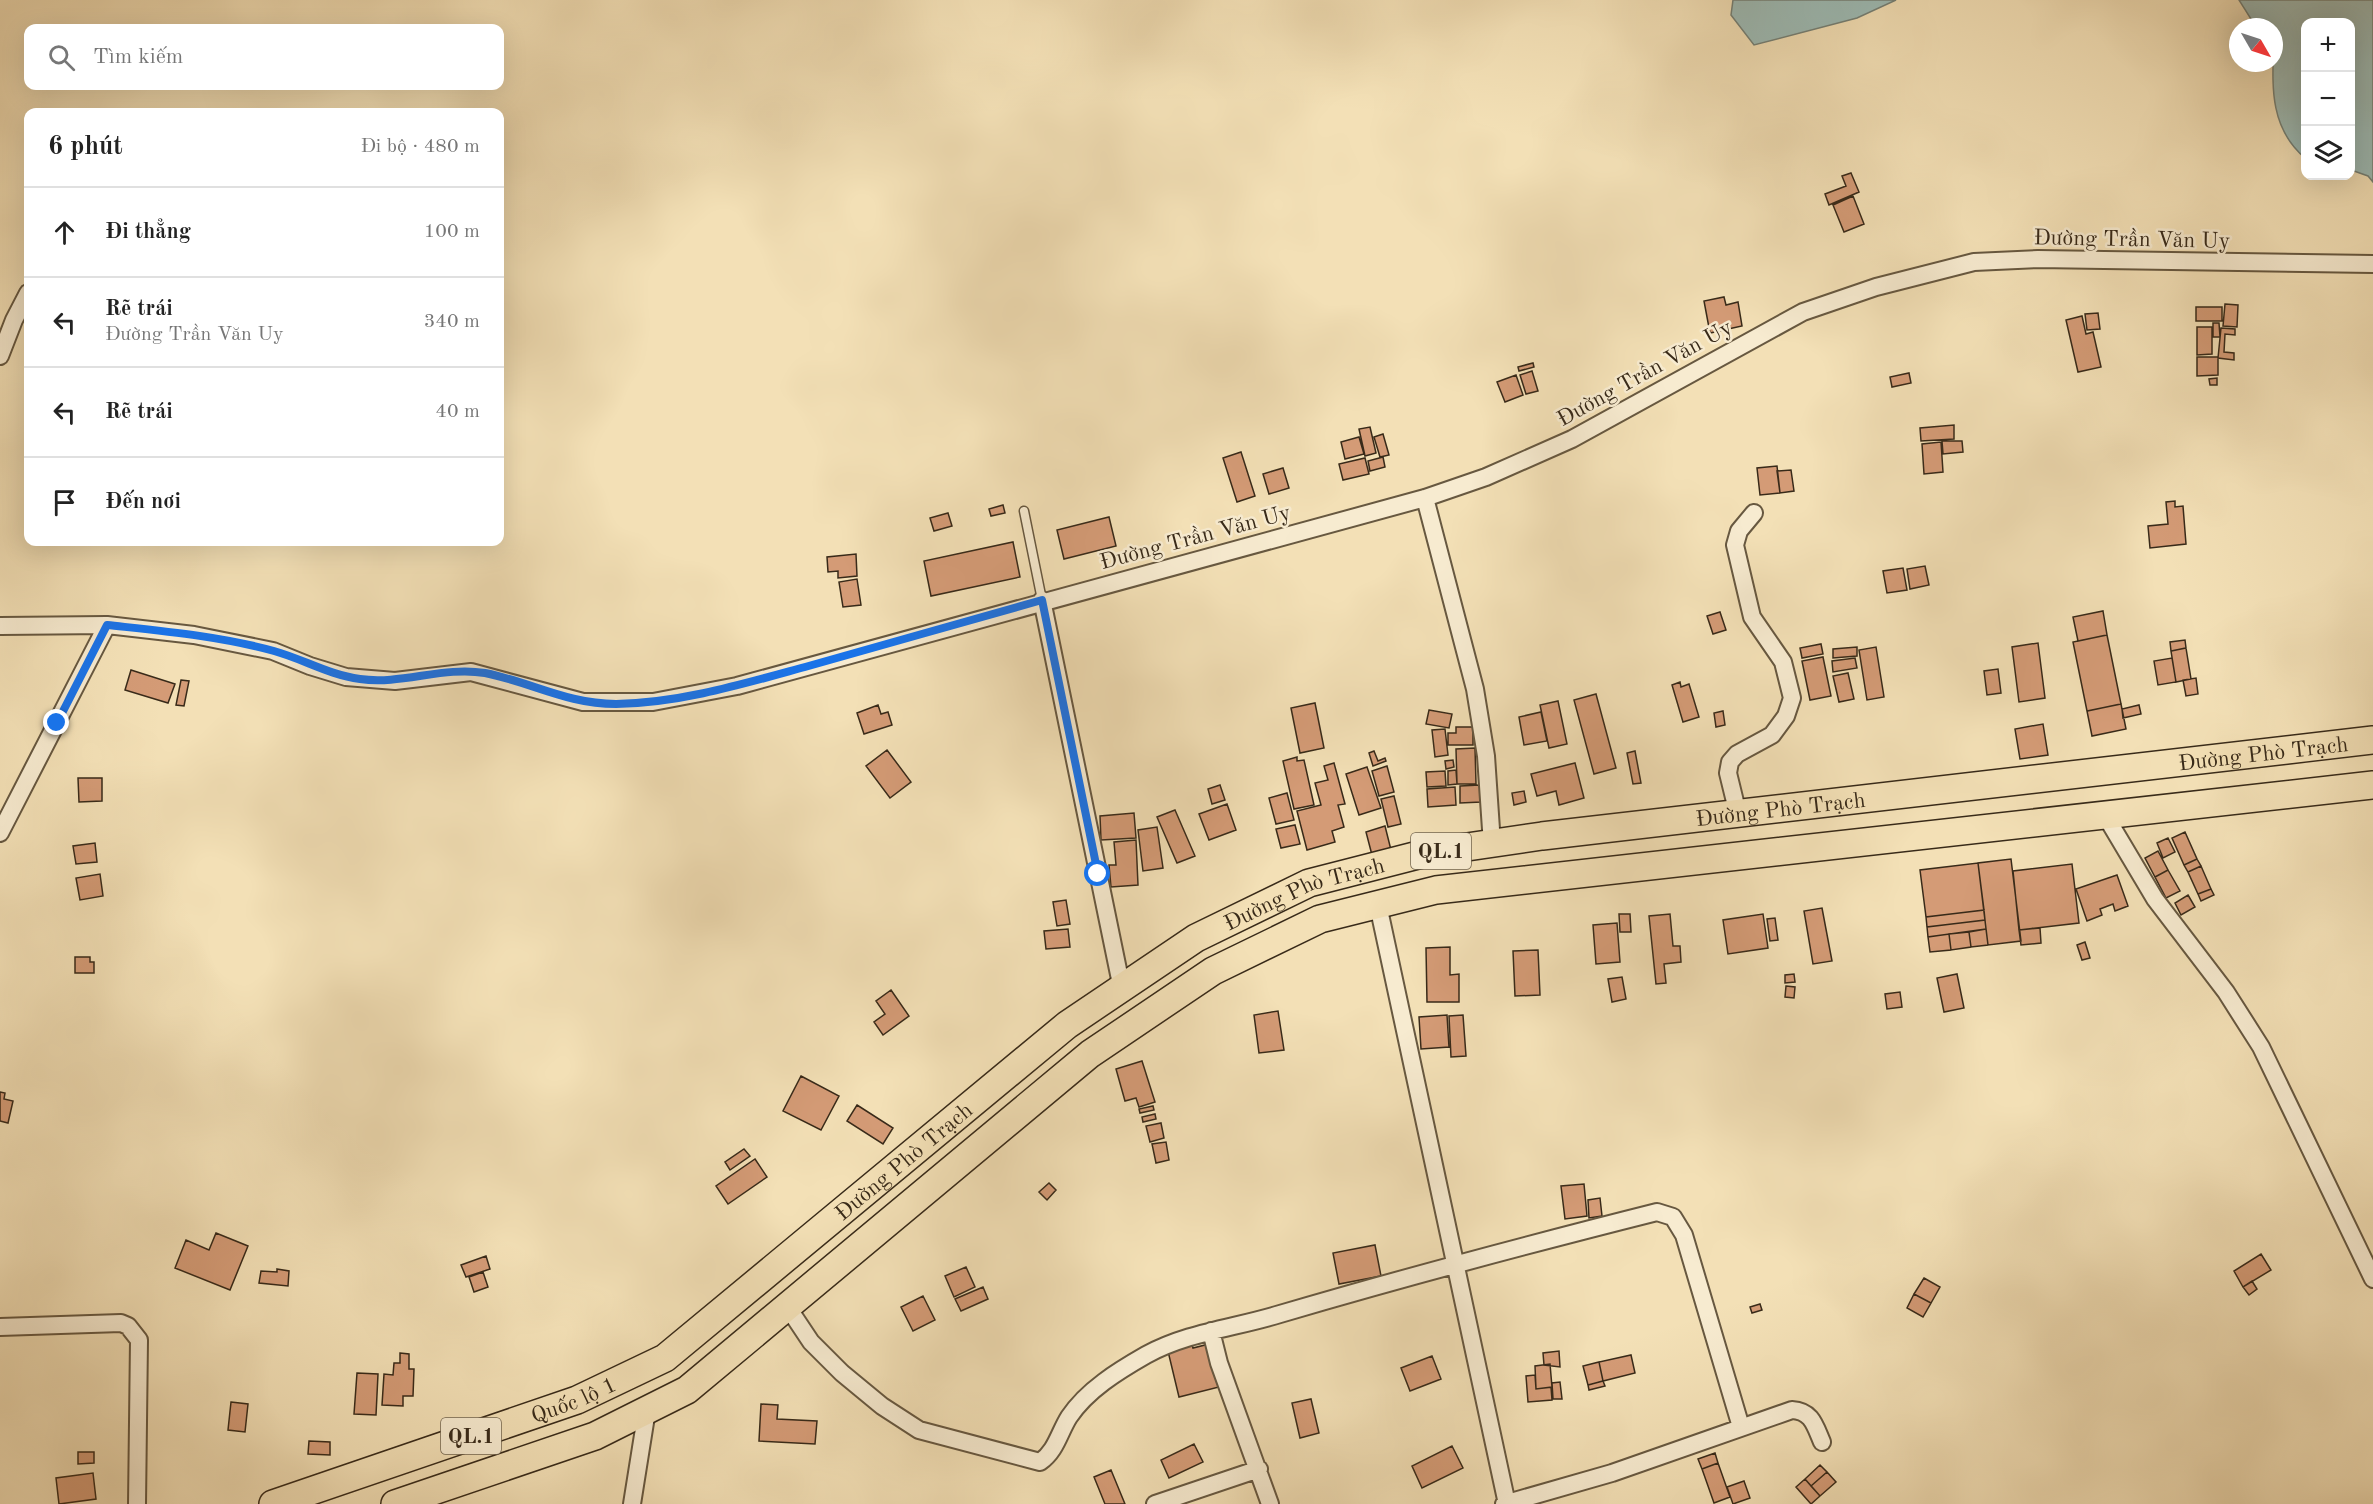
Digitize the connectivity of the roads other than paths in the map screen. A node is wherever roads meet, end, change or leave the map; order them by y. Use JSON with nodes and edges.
{"nodes":[{"id":1,"x":2373,"y":264,"type":"edge"},
{"id":2,"x":24,"y":301,"type":"edge"},
{"id":3,"x":0,"y":356,"type":"edge"},
{"id":4,"x":1425,"y":498,"type":"junction"},
{"id":5,"x":1024,"y":511,"type":"dead end"},
{"id":6,"x":1754,"y":513,"type":"dead end"},
{"id":7,"x":1042,"y":600,"type":"junction"},
{"id":8,"x":107,"y":625,"type":"junction"},
{"id":9,"x":0,"y":627,"type":"edge"},
{"id":10,"x":2373,"y":740,"type":"edge"},
{"id":11,"x":2373,"y":786,"type":"edge"},
{"id":12,"x":1738,"y":814,"type":"junction"},
{"id":13,"x":2105,"y":815,"type":"junction"},
{"id":14,"x":0,"y":833,"type":"edge"},
{"id":15,"x":1492,"y":844,"type":"junction"},
{"id":16,"x":1378,"y":905,"type":"junction"},
{"id":17,"x":1122,"y":989,"type":"junction"},
{"id":18,"x":1454,"y":1263,"type":"junction"},
{"id":19,"x":2373,"y":1279,"type":"edge"},
{"id":20,"x":787,"y":1306,"type":"junction"},
{"id":21,"x":0,"y":1327,"type":"edge"},
{"id":22,"x":1211,"y":1331,"type":"junction"},
{"id":23,"x":665,"y":1358,"type":"joint"},
{"id":24,"x":687,"y":1390,"type":"joint"},
{"id":25,"x":647,"y":1410,"type":"junction"},
{"id":26,"x":1741,"y":1427,"type":"junction"},
{"id":27,"x":1822,"y":1442,"type":"dead end"},
{"id":28,"x":1259,"y":1469,"type":"junction"},
{"id":29,"x":137,"y":1504,"type":"edge"},
{"id":30,"x":273,"y":1504,"type":"edge"},
{"id":31,"x":395,"y":1504,"type":"edge"},
{"id":32,"x":632,"y":1504,"type":"edge"},
{"id":33,"x":1155,"y":1504,"type":"edge"},
{"id":34,"x":1270,"y":1504,"type":"edge"},
{"id":35,"x":1506,"y":1504,"type":"edge"}],
"edges":[{"from":1,"to":4,"type":"street","name":"Đường Trần Văn Uy"},
{"from":2,"to":3,"type":"street"},
{"from":4,"to":7,"type":"street","name":"Đường Trần Văn Uy"},
{"from":4,"to":15,"type":"street"},
{"from":5,"to":7,"type":"lane"},
{"from":6,"to":12,"type":"street"},
{"from":7,"to":8,"type":"street","name":"Đường Trần Văn Uy"},
{"from":7,"to":17,"type":"street"},
{"from":8,"to":9,"type":"street","name":"Đường Trần Văn Uy"},
{"from":8,"to":14,"type":"street"},
{"from":10,"to":12,"type":"highway","name":"Đường Phò Trạch","number":"QL.1"},
{"from":11,"to":13,"type":"highway","name":"Đường Phò Trạch","number":"QL.1"},
{"from":12,"to":15,"type":"highway","name":"Đường Phò Trạch","number":"QL.1"},
{"from":13,"to":16,"type":"highway","name":"Đường Phò Trạch","number":"QL.1"},
{"from":13,"to":19,"type":"street"},
{"from":15,"to":17,"type":"highway","name":"Đường Phò Trạch","number":"QL.1"},
{"from":16,"to":18,"type":"street"},
{"from":16,"to":20,"type":"highway","name":"Đường Phò Trạch","number":"QL.1"},
{"from":17,"to":23,"type":"highway","name":"Đường Phò Trạch","number":"QL.1"},
{"from":18,"to":22,"type":"street"},
{"from":18,"to":26,"type":"street"},
{"from":18,"to":35,"type":"street"},
{"from":20,"to":22,"type":"street"},
{"from":20,"to":24,"type":"highway","name":"Đường Phò Trạch","number":"QL.1"},
{"from":21,"to":29,"type":"street"},
{"from":22,"to":28,"type":"street"},
{"from":23,"to":30,"type":"highway","name":"Quốc lộ 1","number":"QL.1"},
{"from":24,"to":25,"type":"highway","name":"Quốc lộ 1","number":"QL.1"},
{"from":25,"to":31,"type":"highway","name":"Quốc lộ 1","number":"QL.1"},
{"from":25,"to":32,"type":"street"},
{"from":26,"to":27,"type":"street"},
{"from":26,"to":35,"type":"street"},
{"from":28,"to":33,"type":"street"},
{"from":28,"to":34,"type":"street"}]}
